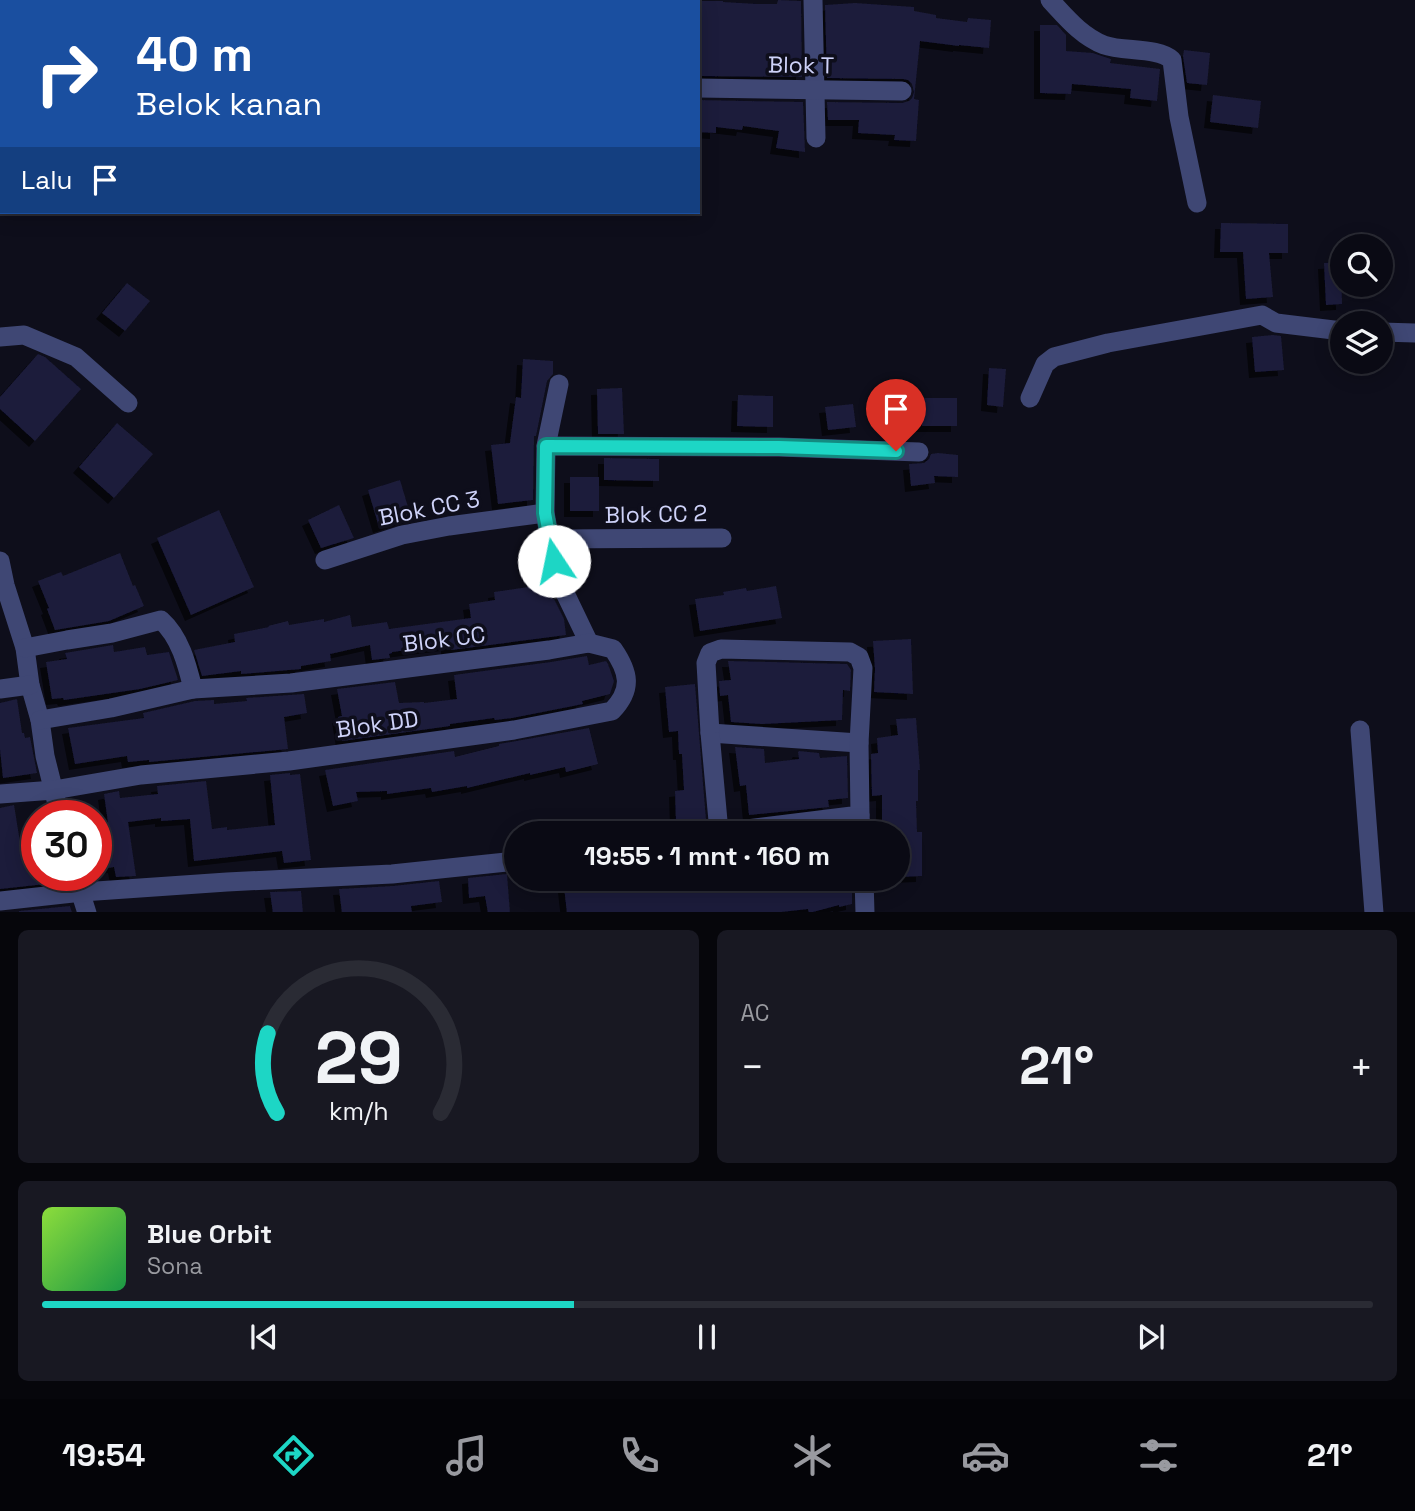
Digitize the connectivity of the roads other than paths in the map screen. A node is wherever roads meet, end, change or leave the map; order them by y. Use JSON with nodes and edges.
{"nodes":[{"id":1,"x":813,"y":0,"type":"edge"},
{"id":2,"x":1050,"y":0,"type":"edge"},
{"id":3,"x":700,"y":88,"type":"edge"},
{"id":4,"x":814,"y":89,"type":"junction"},
{"id":5,"x":902,"y":91,"type":"dead end"},
{"id":6,"x":816,"y":138,"type":"dead end"},
{"id":7,"x":1197,"y":203,"type":"dead end"},
{"id":8,"x":1330,"y":330,"type":"edge"},
{"id":9,"x":1393,"y":332,"type":"edge"},
{"id":10,"x":1415,"y":333,"type":"edge"},
{"id":11,"x":0,"y":337,"type":"edge"},
{"id":12,"x":559,"y":384,"type":"dead end"},
{"id":13,"x":1030,"y":398,"type":"dead end"},
{"id":14,"x":128,"y":403,"type":"dead end"},
{"id":15,"x":546,"y":446,"type":"junction"},
{"id":16,"x":919,"y":452,"type":"dead end"},
{"id":17,"x":545,"y":513,"type":"junction"},
{"id":18,"x":722,"y":538,"type":"dead end"},
{"id":19,"x":549,"y":539,"type":"junction"},
{"id":20,"x":326,"y":560,"type":"dead end"},
{"id":21,"x":0,"y":561,"type":"edge"},
{"id":22,"x":2,"y":585,"type":"edge"},
{"id":23,"x":589,"y":643,"type":"junction"},
{"id":24,"x":25,"y":648,"type":"junction"},
{"id":25,"x":30,"y":685,"type":"junction"},
{"id":26,"x":0,"y":689,"type":"edge"},
{"id":27,"x":193,"y":689,"type":"junction"},
{"id":28,"x":40,"y":720,"type":"junction"},
{"id":29,"x":1360,"y":730,"type":"dead end"},
{"id":30,"x":710,"y":733,"type":"junction"},
{"id":31,"x":859,"y":743,"type":"junction"},
{"id":32,"x":54,"y":790,"type":"junction"},
{"id":33,"x":0,"y":794,"type":"edge"},
{"id":34,"x":56,"y":800,"type":"edge"},
{"id":35,"x":716,"y":821,"type":"edge"},
{"id":36,"x":861,"y":821,"type":"edge"},
{"id":37,"x":504,"y":862,"type":"edge"},
{"id":38,"x":112,"y":883,"type":"edge"},
{"id":39,"x":43,"y":891,"type":"edge"},
{"id":40,"x":81,"y":891,"type":"edge"},
{"id":41,"x":865,"y":891,"type":"edge"},
{"id":42,"x":0,"y":901,"type":"edge"},
{"id":43,"x":88,"y":912,"type":"edge"},
{"id":44,"x":866,"y":912,"type":"edge"},
{"id":45,"x":1374,"y":912,"type":"edge"}],
"edges":[{"from":1,"to":4,"type":"street"},
{"from":2,"to":7,"type":"street"},
{"from":3,"to":4,"type":"street","name":"Blok T"},
{"from":4,"to":5,"type":"street","name":"Blok T"},
{"from":4,"to":6,"type":"street"},
{"from":8,"to":13,"type":"street"},
{"from":9,"to":10,"type":"street"},
{"from":11,"to":14,"type":"street"},
{"from":12,"to":15,"type":"street"},
{"from":15,"to":16,"type":"street"},
{"from":15,"to":17,"type":"street"},
{"from":17,"to":19,"type":"street"},
{"from":17,"to":20,"type":"street","name":"Blok CC 3"},
{"from":18,"to":19,"type":"street","name":"Blok CC 2"},
{"from":19,"to":23,"type":"street"},
{"from":21,"to":22,"type":"street"},
{"from":22,"to":24,"type":"street"},
{"from":23,"to":27,"type":"street","name":"Blok CC"},
{"from":23,"to":32,"type":"street","name":"Blok DD"},
{"from":24,"to":25,"type":"street"},
{"from":24,"to":27,"type":"street"},
{"from":25,"to":26,"type":"street"},
{"from":25,"to":28,"type":"street"},
{"from":27,"to":28,"type":"street","name":"Blok CC"},
{"from":28,"to":32,"type":"street"},
{"from":29,"to":45,"type":"street"},
{"from":30,"to":31,"type":"street"},
{"from":30,"to":31,"type":"street"},
{"from":30,"to":35,"type":"street"},
{"from":31,"to":36,"type":"street"},
{"from":32,"to":33,"type":"street","name":"Blok DD"},
{"from":32,"to":34,"type":"street"},
{"from":37,"to":38,"type":"street"},
{"from":39,"to":42,"type":"street"},
{"from":40,"to":43,"type":"street"},
{"from":41,"to":44,"type":"street"}]}
